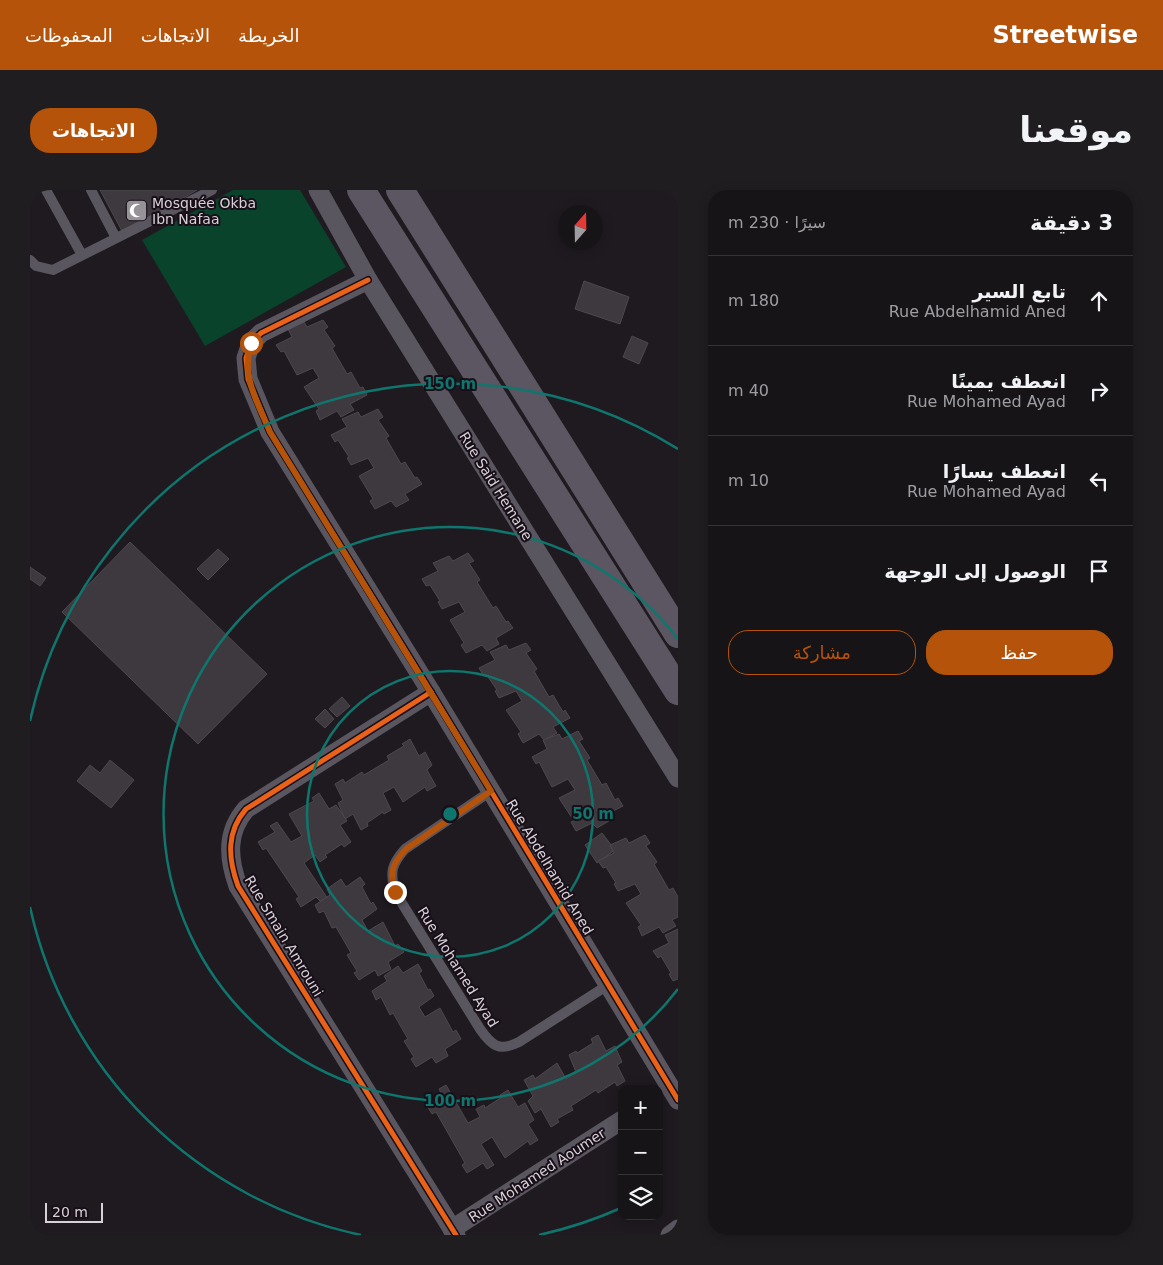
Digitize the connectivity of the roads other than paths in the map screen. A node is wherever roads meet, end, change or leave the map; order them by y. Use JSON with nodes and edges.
{"nodes":[{"id":1,"x":46,"y":190,"type":"edge"},
{"id":2,"x":91,"y":190,"type":"edge"},
{"id":3,"x":212,"y":190,"type":"edge"},
{"id":4,"x":318,"y":190,"type":"edge"},
{"id":5,"x":361,"y":190,"type":"edge"},
{"id":6,"x":400,"y":190,"type":"edge"},
{"id":7,"x":116,"y":238,"type":"junction"},
{"id":8,"x":82,"y":255,"type":"junction"},
{"id":9,"x":30,"y":260,"type":"edge"},
{"id":10,"x":368,"y":280,"type":"junction"},
{"id":11,"x":678,"y":634,"type":"edge"},
{"id":12,"x":678,"y":691,"type":"edge"},
{"id":13,"x":432,"y":692,"type":"junction"},
{"id":14,"x":678,"y":778,"type":"edge"},
{"id":15,"x":491,"y":791,"type":"junction"},
{"id":16,"x":608,"y":985,"type":"junction"},
{"id":17,"x":669,"y":1095,"type":"edge"},
{"id":18,"x":618,"y":1123,"type":"edge"},
{"id":19,"x":678,"y":1229,"type":"edge"},
{"id":20,"x":454,"y":1232,"type":"edge"},
{"id":21,"x":670,"y":1235,"type":"edge"}],
"edges":[{"from":1,"to":8,"type":"lane"},
{"from":2,"to":7,"type":"lane"},
{"from":3,"to":7,"type":"lane"},
{"from":4,"to":10,"type":"street","name":"Rue Said Hemane"},
{"from":5,"to":12,"type":"main road"},
{"from":6,"to":11,"type":"main road"},
{"from":7,"to":8,"type":"lane"},
{"from":8,"to":9,"type":"lane"},
{"from":10,"to":13,"type":"street","name":"Rue Abdelhamid Aned"},
{"from":10,"to":14,"type":"street","name":"Rue Said Hemane"},
{"from":13,"to":15,"type":"street","name":"Rue Abdelhamid Aned"},
{"from":13,"to":20,"type":"street","name":"Rue Smain Amrouni"},
{"from":15,"to":16,"type":"street","name":"Rue Abdelhamid Aned"},
{"from":15,"to":16,"type":"lane","name":"Rue Mohamed Ayad"},
{"from":16,"to":17,"type":"street","name":"Rue Abdelhamid Aned"},
{"from":18,"to":20,"type":"street","name":"Rue Mohamed Aoumer"},
{"from":19,"to":21,"type":"street"}]}
